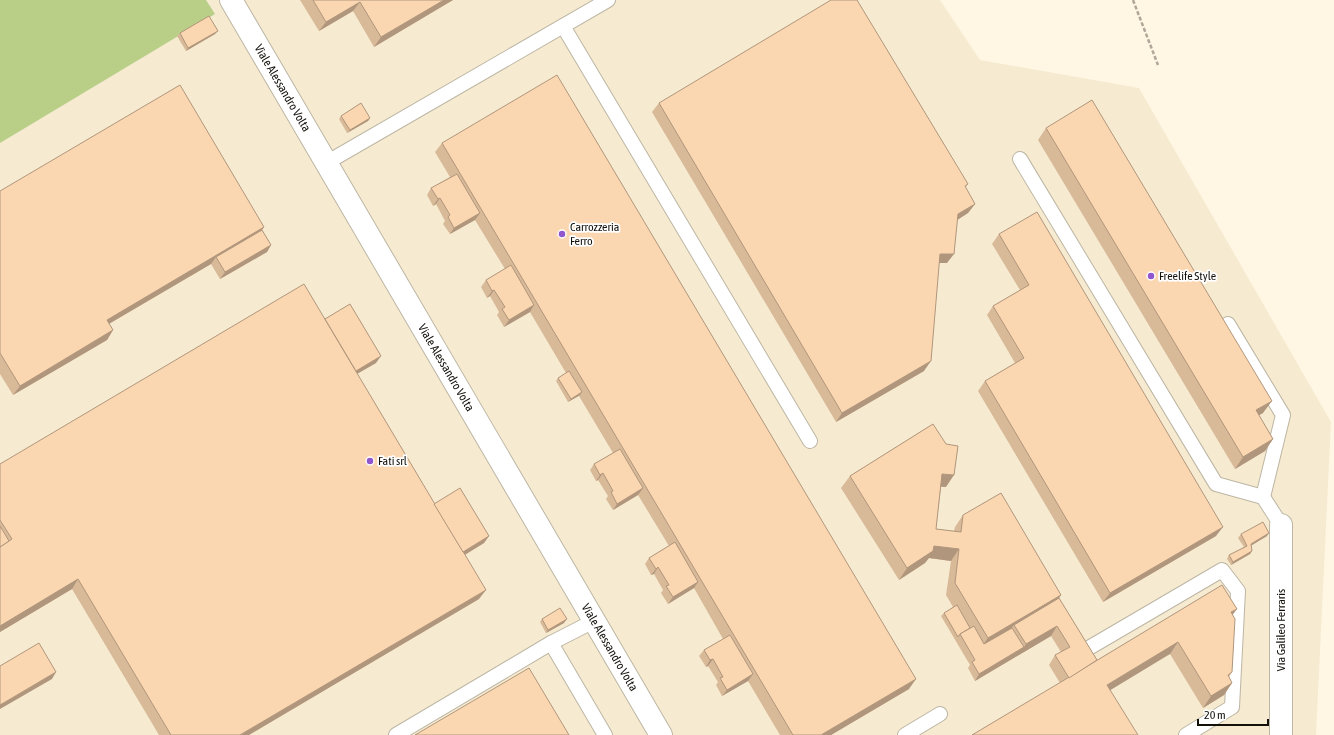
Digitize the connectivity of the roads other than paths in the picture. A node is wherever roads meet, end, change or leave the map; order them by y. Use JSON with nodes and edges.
{"nodes":[{"id":1,"x":230,"y":0,"type":"edge"},
{"id":2,"x":608,"y":0,"type":"edge"},
{"id":3,"x":563,"y":26,"type":"junction"},
{"id":4,"x":1020,"y":160,"type":"dead end"},
{"id":5,"x":326,"y":163,"type":"junction"},
{"id":6,"x":1228,"y":324,"type":"edge"},
{"id":7,"x":810,"y":442,"type":"dead end"},
{"id":8,"x":1263,"y":497,"type":"junction"},
{"id":9,"x":1280,"y":526,"type":"joint"},
{"id":10,"x":594,"y":621,"type":"junction"},
{"id":11,"x":551,"y":643,"type":"junction"},
{"id":12,"x":1087,"y":649,"type":"edge"},
{"id":13,"x":940,"y":714,"type":"dead end"},
{"id":14,"x":396,"y":735,"type":"edge"},
{"id":15,"x":605,"y":735,"type":"edge"},
{"id":16,"x":661,"y":735,"type":"edge"},
{"id":17,"x":905,"y":735,"type":"edge"},
{"id":18,"x":1186,"y":735,"type":"edge"},
{"id":19,"x":1281,"y":735,"type":"edge"}],
"edges":[{"from":1,"to":5,"type":"street","name":"Viale Alessandro Volta"},
{"from":2,"to":3,"type":"lane"},
{"from":3,"to":5,"type":"lane"},
{"from":3,"to":7,"type":"lane"},
{"from":4,"to":8,"type":"lane"},
{"from":5,"to":10,"type":"street","name":"Viale Alessandro Volta"},
{"from":6,"to":8,"type":"lane"},
{"from":8,"to":9,"type":"lane"},
{"from":9,"to":19,"type":"street","name":"Via Galileo Ferraris"},
{"from":10,"to":11,"type":"lane"},
{"from":10,"to":16,"type":"street","name":"Viale Alessandro Volta"},
{"from":11,"to":14,"type":"lane"},
{"from":11,"to":15,"type":"lane"},
{"from":12,"to":18,"type":"lane"},
{"from":13,"to":17,"type":"lane"}]}
